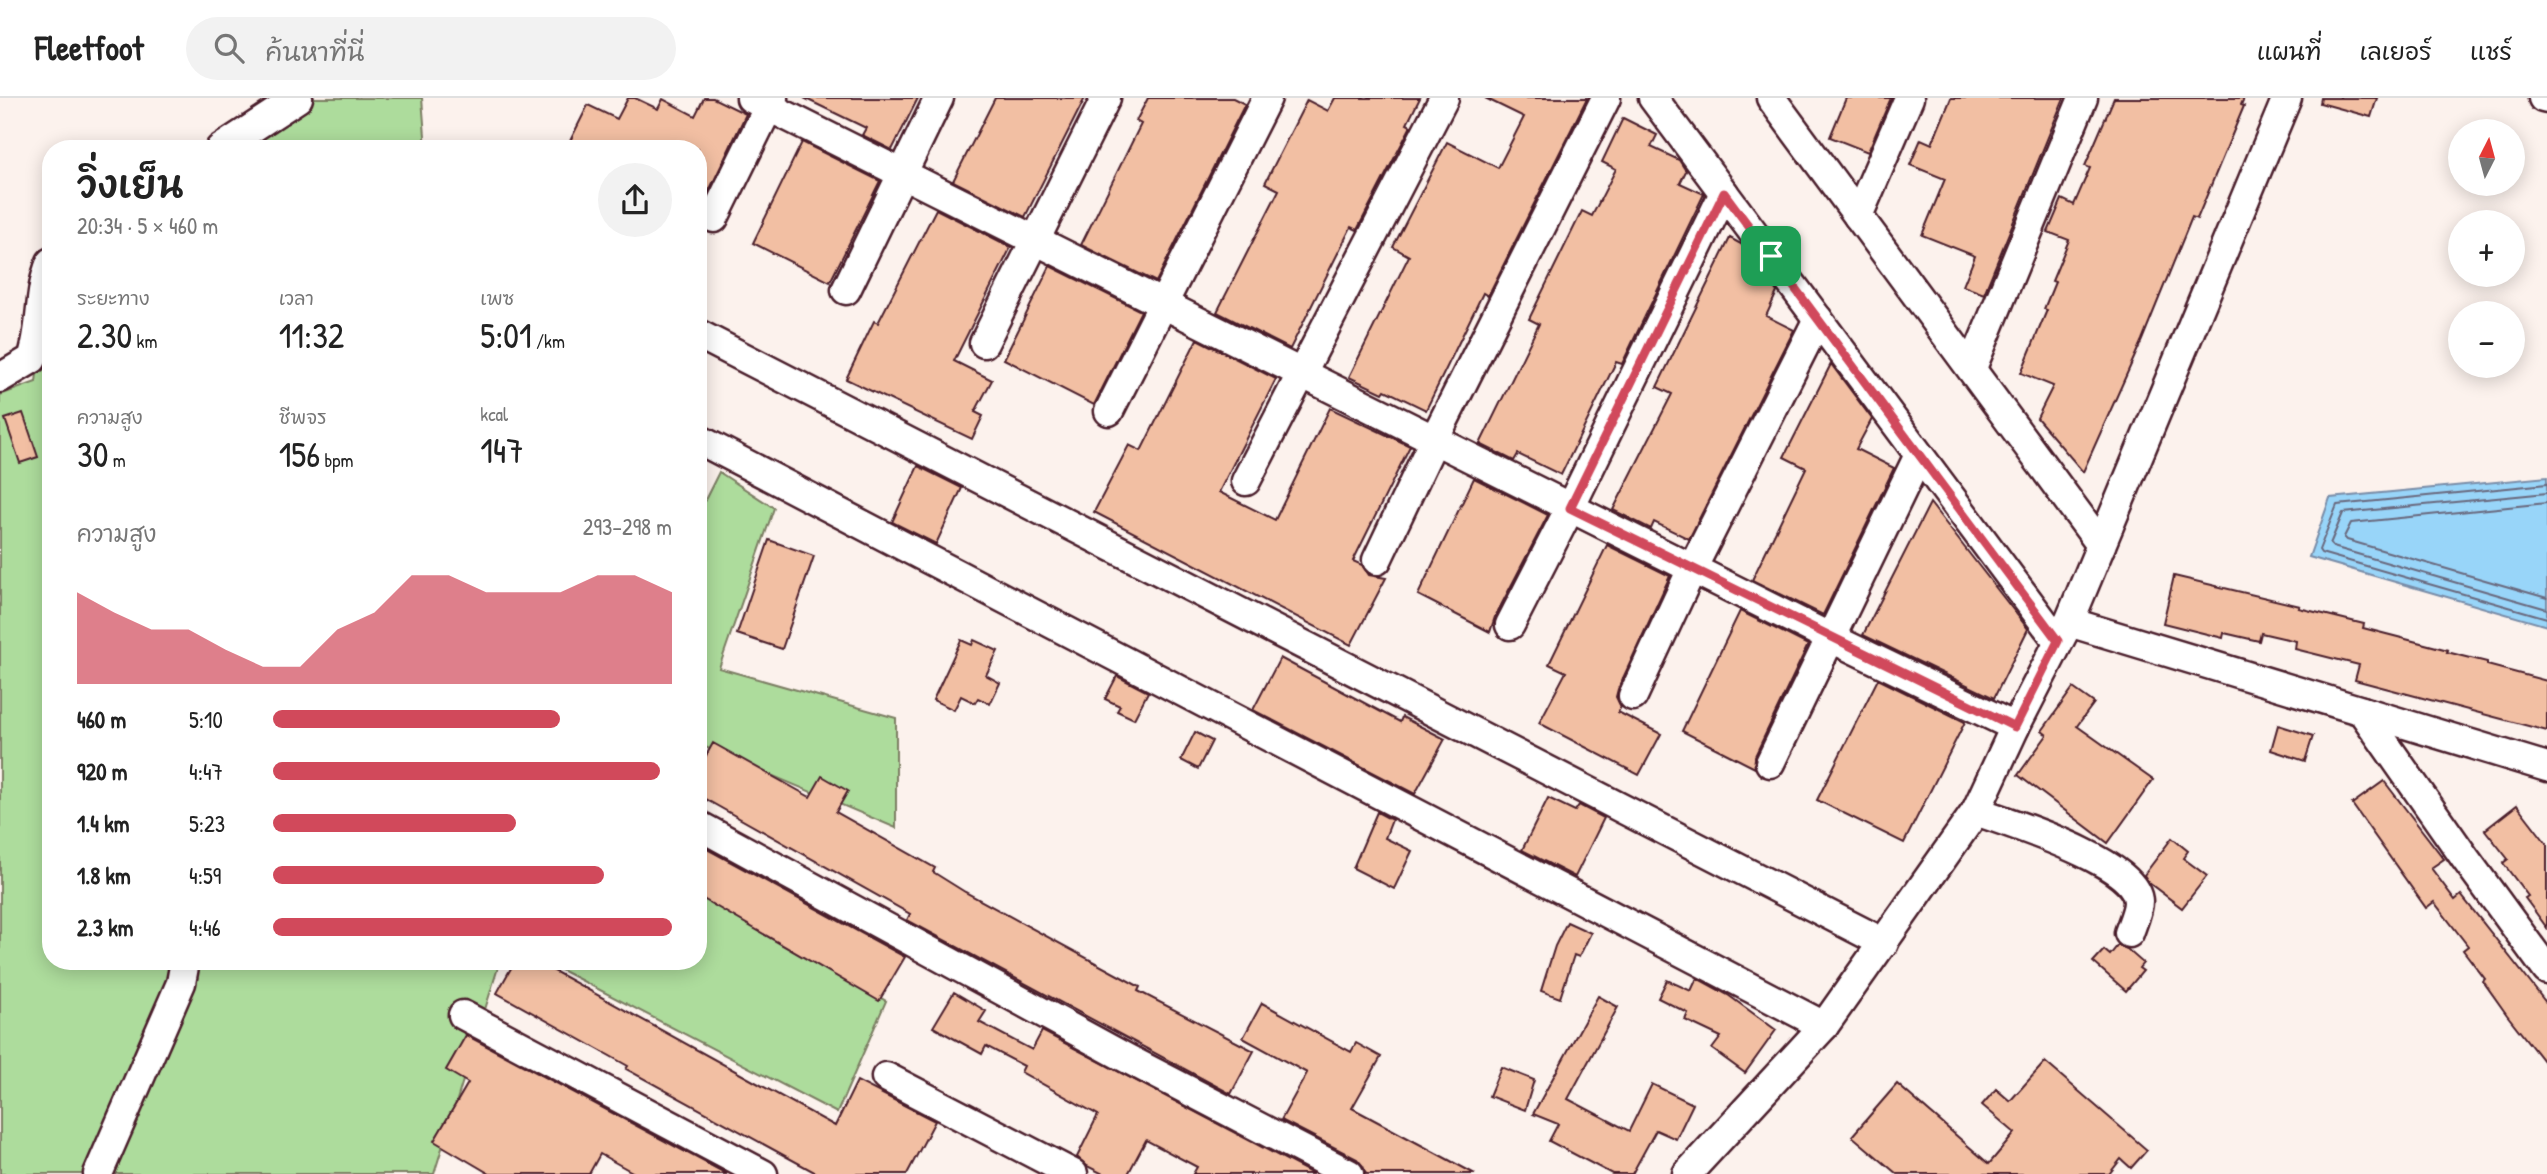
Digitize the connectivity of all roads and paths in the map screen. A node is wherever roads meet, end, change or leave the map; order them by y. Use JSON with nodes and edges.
{"nodes":[{"id":1,"x":298,"y":98,"type":"edge"},
{"id":2,"x":939,"y":98,"type":"edge"},
{"id":3,"x":1106,"y":98,"type":"edge"},
{"id":4,"x":1267,"y":98,"type":"edge"},
{"id":5,"x":1444,"y":98,"type":"edge"},
{"id":6,"x":1606,"y":98,"type":"edge"},
{"id":7,"x":1653,"y":98,"type":"edge"},
{"id":8,"x":1771,"y":98,"type":"edge"},
{"id":9,"x":1909,"y":98,"type":"edge"},
{"id":10,"x":2083,"y":98,"type":"edge"},
{"id":11,"x":2287,"y":98,"type":"edge"},
{"id":12,"x":764,"y":101,"type":"edge"},
{"id":13,"x":233,"y":140,"type":"edge"},
{"id":14,"x":901,"y":174,"type":"junction"},
{"id":15,"x":1724,"y":193,"type":"junction"},
{"id":16,"x":1858,"y":216,"type":"junction"},
{"id":17,"x":714,"y":218,"type":"dead end"},
{"id":18,"x":1033,"y":241,"type":"junction"},
{"id":19,"x":846,"y":289,"type":"dead end"},
{"id":20,"x":42,"y":302,"type":"edge"},
{"id":21,"x":1161,"y":304,"type":"junction"},
{"id":22,"x":1818,"y":319,"type":"junction"},
{"id":23,"x":707,"y":339,"type":"edge"},
{"id":24,"x":984,"y":343,"type":"dead end"},
{"id":25,"x":1972,"y":368,"type":"junction"},
{"id":26,"x":1301,"y":374,"type":"junction"},
{"id":27,"x":0,"y":378,"type":"edge"},
{"id":28,"x":1109,"y":411,"type":"dead end"},
{"id":29,"x":1434,"y":440,"type":"junction"},
{"id":30,"x":707,"y":444,"type":"edge"},
{"id":31,"x":1919,"y":455,"type":"junction"},
{"id":32,"x":1246,"y":481,"type":"dead end"},
{"id":33,"x":1570,"y":508,"type":"junction"},
{"id":34,"x":2101,"y":545,"type":"junction"},
{"id":35,"x":1377,"y":560,"type":"dead end"},
{"id":36,"x":1692,"y":569,"type":"junction"},
{"id":37,"x":1510,"y":625,"type":"dead end"},
{"id":38,"x":2064,"y":631,"type":"junction"},
{"id":39,"x":1831,"y":638,"type":"junction"},
{"id":40,"x":1633,"y":696,"type":"dead end"},
{"id":41,"x":2362,"y":711,"type":"junction"},
{"id":42,"x":2015,"y":727,"type":"junction"},
{"id":43,"x":1770,"y":762,"type":"dead end"},
{"id":44,"x":2547,"y":767,"type":"edge"},
{"id":45,"x":1976,"y":811,"type":"junction"},
{"id":46,"x":707,"y":830,"type":"edge"},
{"id":47,"x":2129,"y":933,"type":"dead end"},
{"id":48,"x":1884,"y":943,"type":"junction"},
{"id":49,"x":183,"y":970,"type":"edge"},
{"id":50,"x":2547,"y":970,"type":"edge"},
{"id":51,"x":463,"y":1015,"type":"dead end"},
{"id":52,"x":1824,"y":1026,"type":"junction"},
{"id":53,"x":886,"y":1077,"type":"dead end"},
{"id":54,"x":98,"y":1174,"type":"edge"},
{"id":55,"x":763,"y":1174,"type":"edge"},
{"id":56,"x":1073,"y":1174,"type":"edge"},
{"id":57,"x":1349,"y":1174,"type":"edge"},
{"id":58,"x":1687,"y":1174,"type":"edge"}],
"edges":[{"from":1,"to":13,"type":"street"},
{"from":2,"to":14,"type":"street"},
{"from":3,"to":18,"type":"street"},
{"from":4,"to":21,"type":"street"},
{"from":5,"to":26,"type":"street"},
{"from":6,"to":29,"type":"street"},
{"from":7,"to":15,"type":"street"},
{"from":8,"to":16,"type":"street"},
{"from":9,"to":16,"type":"street"},
{"from":10,"to":25,"type":"street"},
{"from":11,"to":34,"type":"street"},
{"from":12,"to":14,"type":"street"},
{"from":12,"to":17,"type":"street"},
{"from":14,"to":18,"type":"street"},
{"from":14,"to":19,"type":"street"},
{"from":15,"to":22,"type":"street"},
{"from":15,"to":33,"type":"street"},
{"from":16,"to":25,"type":"street"},
{"from":18,"to":21,"type":"street"},
{"from":18,"to":24,"type":"street"},
{"from":20,"to":27,"type":"street"},
{"from":21,"to":26,"type":"street"},
{"from":21,"to":28,"type":"street"},
{"from":22,"to":31,"type":"street"},
{"from":22,"to":36,"type":"street"},
{"from":23,"to":48,"type":"street"},
{"from":25,"to":34,"type":"street"},
{"from":26,"to":29,"type":"street"},
{"from":26,"to":32,"type":"street"},
{"from":29,"to":33,"type":"street"},
{"from":29,"to":35,"type":"street"},
{"from":30,"to":52,"type":"street"},
{"from":31,"to":38,"type":"street"},
{"from":31,"to":39,"type":"street"},
{"from":33,"to":36,"type":"street"},
{"from":33,"to":37,"type":"street"},
{"from":34,"to":38,"type":"street"},
{"from":36,"to":39,"type":"street"},
{"from":36,"to":40,"type":"street"},
{"from":38,"to":41,"type":"street"},
{"from":38,"to":42,"type":"street"},
{"from":39,"to":42,"type":"street"},
{"from":39,"to":43,"type":"street"},
{"from":41,"to":44,"type":"street"},
{"from":41,"to":50,"type":"street"},
{"from":42,"to":45,"type":"street"},
{"from":45,"to":47,"type":"street"},
{"from":45,"to":48,"type":"street"},
{"from":46,"to":57,"type":"street"},
{"from":48,"to":52,"type":"street"},
{"from":49,"to":54,"type":"street"},
{"from":51,"to":55,"type":"street"},
{"from":52,"to":58,"type":"street"},
{"from":53,"to":56,"type":"street"}]}
